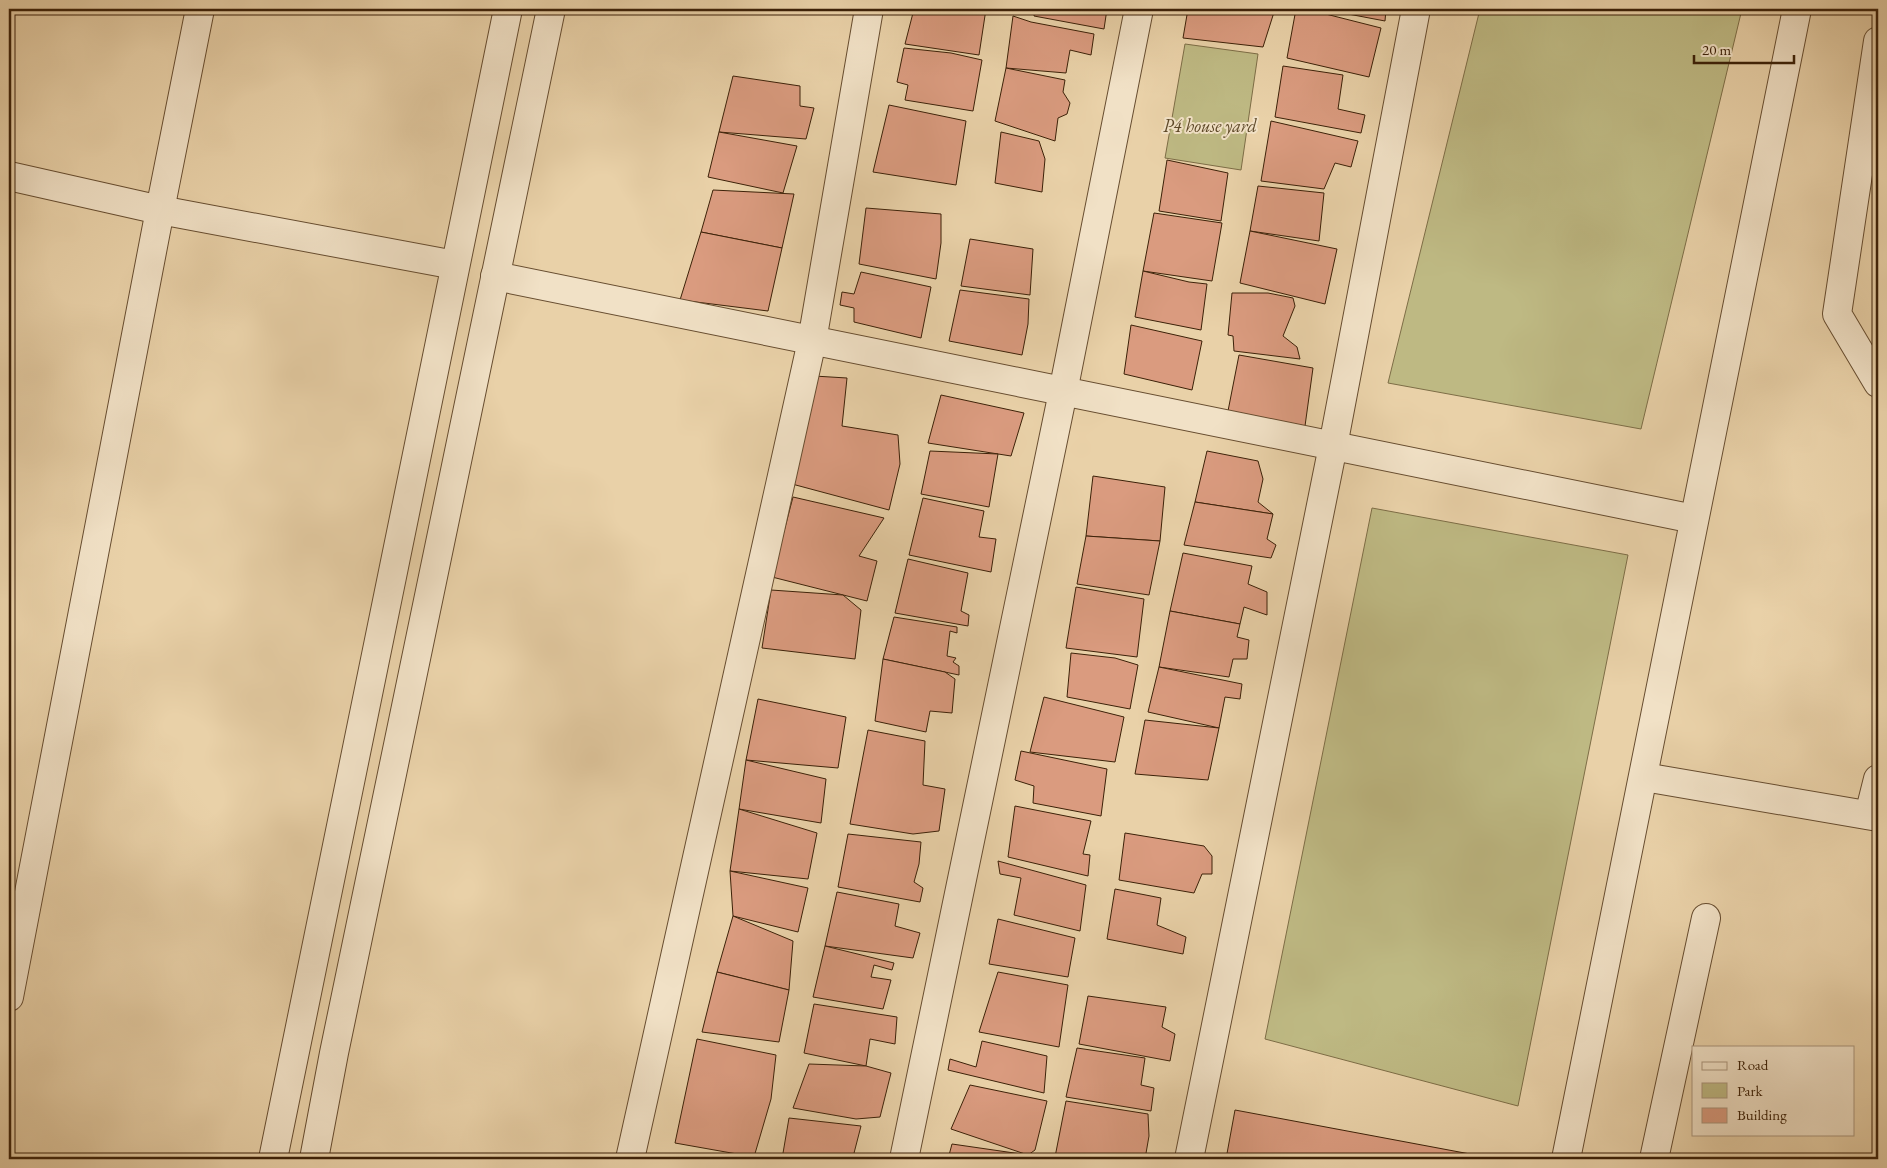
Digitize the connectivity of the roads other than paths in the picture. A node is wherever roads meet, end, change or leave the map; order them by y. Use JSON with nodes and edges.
{"nodes":[{"id":1,"x":200,"y":9,"type":"edge"},
{"id":2,"x":508,"y":9,"type":"edge"},
{"id":3,"x":550,"y":9,"type":"edge"},
{"id":4,"x":869,"y":9,"type":"edge"},
{"id":5,"x":1139,"y":9,"type":"edge"},
{"id":6,"x":1416,"y":9,"type":"edge"},
{"id":7,"x":1798,"y":9,"type":"edge"},
{"id":8,"x":1878,"y":41,"type":"edge"},
{"id":9,"x":9,"y":176,"type":"edge"},
{"id":10,"x":160,"y":210,"type":"junction"},
{"id":11,"x":455,"y":265,"type":"junction"},
{"id":12,"x":494,"y":276,"type":"junction"},
{"id":13,"x":812,"y":341,"type":"junction"},
{"id":14,"x":1878,"y":383,"type":"edge"},
{"id":15,"x":1063,"y":392,"type":"junction"},
{"id":16,"x":1333,"y":446,"type":"junction"},
{"id":17,"x":1694,"y":519,"type":"junction"},
{"id":18,"x":404,"y":522,"type":"junction"},
{"id":19,"x":442,"y":527,"type":"junction"},
{"id":20,"x":1644,"y":777,"type":"junction"},
{"id":21,"x":1878,"y":779,"type":"edge"},
{"id":22,"x":1874,"y":816,"type":"edge"},
{"id":23,"x":1706,"y":918,"type":"dead end"},
{"id":24,"x":9,"y":997,"type":"edge"},
{"id":25,"x":298,"y":1045,"type":"junction"},
{"id":26,"x":334,"y":1053,"type":"junction"},
{"id":27,"x":273,"y":1159,"type":"edge"},
{"id":28,"x":314,"y":1159,"type":"edge"},
{"id":29,"x":630,"y":1159,"type":"edge"},
{"id":30,"x":904,"y":1159,"type":"edge"},
{"id":31,"x":1189,"y":1159,"type":"edge"},
{"id":32,"x":1566,"y":1159,"type":"edge"},
{"id":33,"x":1654,"y":1159,"type":"edge"}],
"edges":[{"from":1,"to":10,"type":"street"},
{"from":2,"to":11,"type":"street"},
{"from":3,"to":12,"type":"street"},
{"from":4,"to":13,"type":"street"},
{"from":5,"to":15,"type":"street"},
{"from":6,"to":16,"type":"street"},
{"from":7,"to":17,"type":"street"},
{"from":8,"to":14,"type":"street"},
{"from":9,"to":10,"type":"street"},
{"from":10,"to":11,"type":"street"},
{"from":10,"to":24,"type":"street"},
{"from":11,"to":18,"type":"street"},
{"from":12,"to":13,"type":"street"},
{"from":12,"to":19,"type":"street"},
{"from":13,"to":15,"type":"street"},
{"from":13,"to":29,"type":"street"},
{"from":15,"to":16,"type":"street"},
{"from":15,"to":30,"type":"street"},
{"from":16,"to":17,"type":"street"},
{"from":16,"to":31,"type":"street"},
{"from":17,"to":20,"type":"street"},
{"from":18,"to":19,"type":"street"},
{"from":18,"to":25,"type":"street"},
{"from":19,"to":26,"type":"street"},
{"from":20,"to":22,"type":"street"},
{"from":20,"to":32,"type":"street"},
{"from":21,"to":22,"type":"street"},
{"from":23,"to":33,"type":"street"},
{"from":25,"to":26,"type":"street"},
{"from":25,"to":27,"type":"street"},
{"from":26,"to":28,"type":"street"}]}
